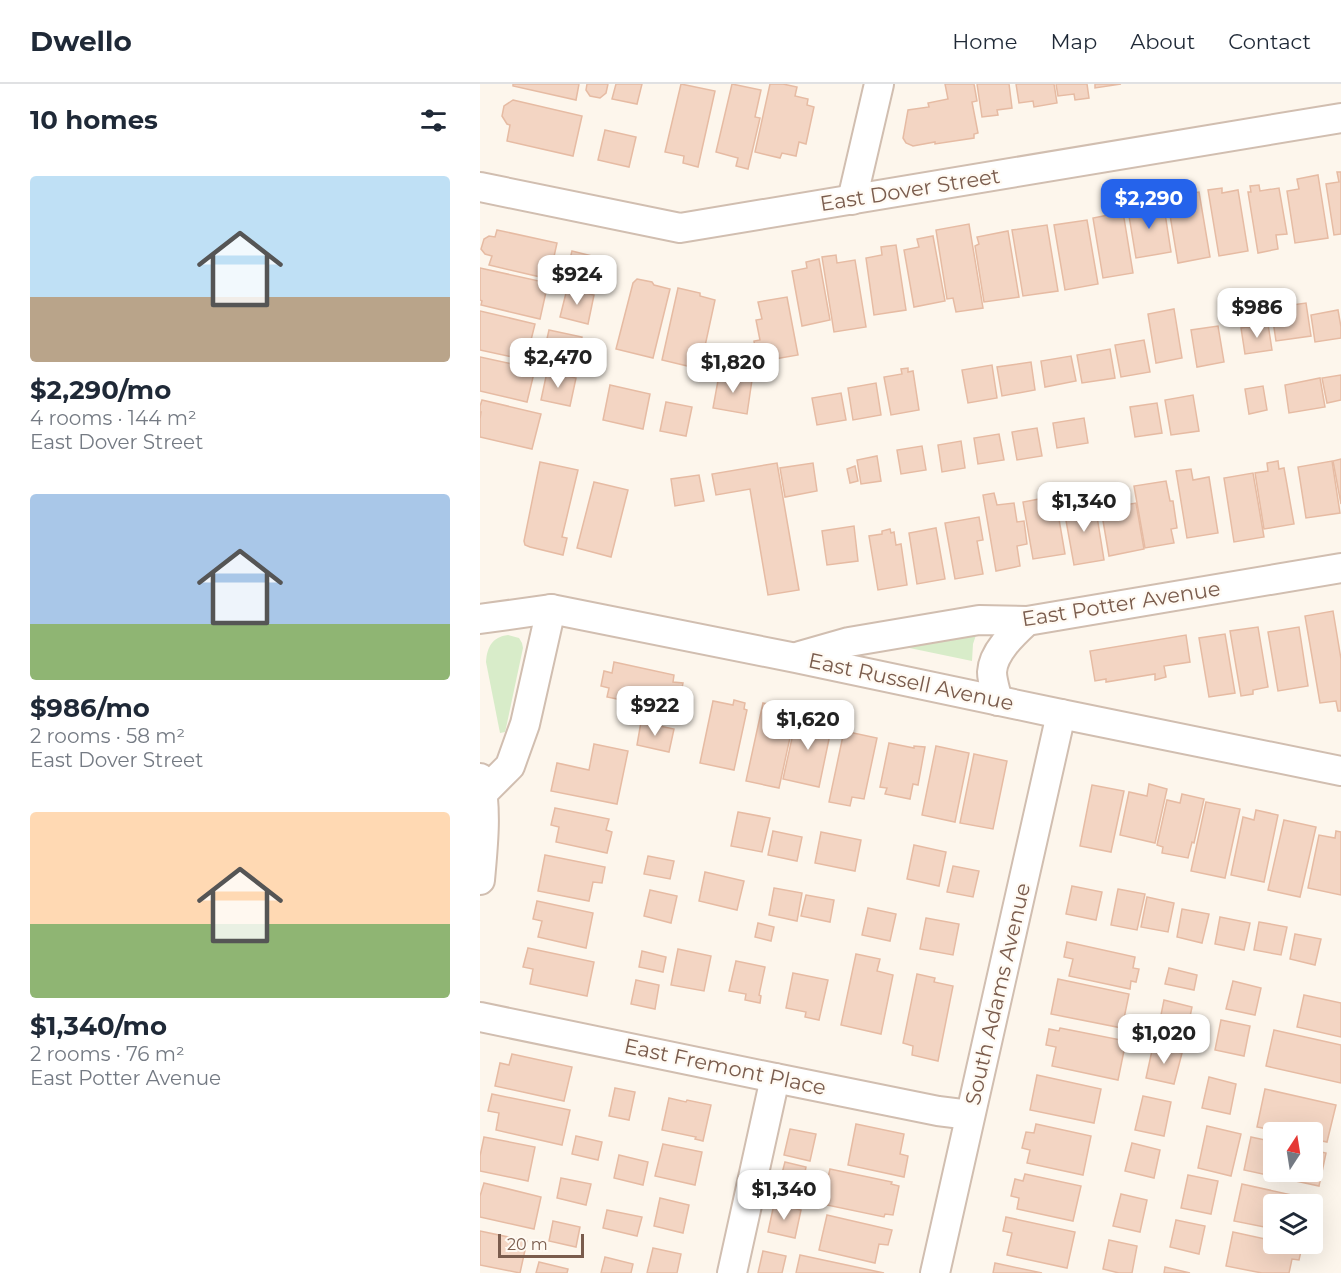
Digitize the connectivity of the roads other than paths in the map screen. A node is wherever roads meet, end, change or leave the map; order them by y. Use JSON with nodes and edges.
{"nodes":[{"id":1,"x":879,"y":84,"type":"edge"},
{"id":2,"x":1341,"y":118,"type":"edge"},
{"id":3,"x":480,"y":187,"type":"edge"},
{"id":4,"x":852,"y":200,"type":"junction"},
{"id":5,"x":1341,"y":568,"type":"edge"},
{"id":6,"x":551,"y":609,"type":"junction"},
{"id":7,"x":480,"y":619,"type":"edge"},
{"id":8,"x":1027,"y":621,"type":"junction"},
{"id":9,"x":796,"y":658,"type":"junction"},
{"id":10,"x":998,"y":700,"type":"junction"},
{"id":11,"x":1061,"y":714,"type":"junction"},
{"id":12,"x":1341,"y":771,"type":"edge"},
{"id":13,"x":481,"y":788,"type":"edge"},
{"id":14,"x":480,"y":880,"type":"edge"},
{"id":15,"x":480,"y":1017,"type":"edge"},
{"id":16,"x":775,"y":1078,"type":"junction"},
{"id":17,"x":970,"y":1115,"type":"junction"},
{"id":18,"x":732,"y":1273,"type":"edge"},
{"id":19,"x":935,"y":1273,"type":"edge"}],
"edges":[{"from":1,"to":4,"type":"street"},
{"from":2,"to":4,"type":"street","name":"East Dover Street"},
{"from":3,"to":4,"type":"street","name":"East Dover Street"},
{"from":5,"to":8,"type":"street","name":"East Potter Avenue"},
{"from":6,"to":7,"type":"street","name":"East Russell Avenue"},
{"from":6,"to":9,"type":"street","name":"East Russell Avenue"},
{"from":6,"to":13,"type":"street"},
{"from":8,"to":9,"type":"street","name":"East Potter Avenue"},
{"from":8,"to":10,"type":"street"},
{"from":9,"to":10,"type":"street","name":"East Russell Avenue"},
{"from":10,"to":11,"type":"street","name":"East Russell Avenue"},
{"from":11,"to":12,"type":"street","name":"East Russell Avenue"},
{"from":11,"to":17,"type":"street","name":"South Adams Avenue"},
{"from":13,"to":14,"type":"street"},
{"from":15,"to":16,"type":"street","name":"East Fremont Place"},
{"from":16,"to":17,"type":"street","name":"East Fremont Place"},
{"from":16,"to":18,"type":"street"},
{"from":17,"to":19,"type":"street","name":"South Adams Avenue"}]}
